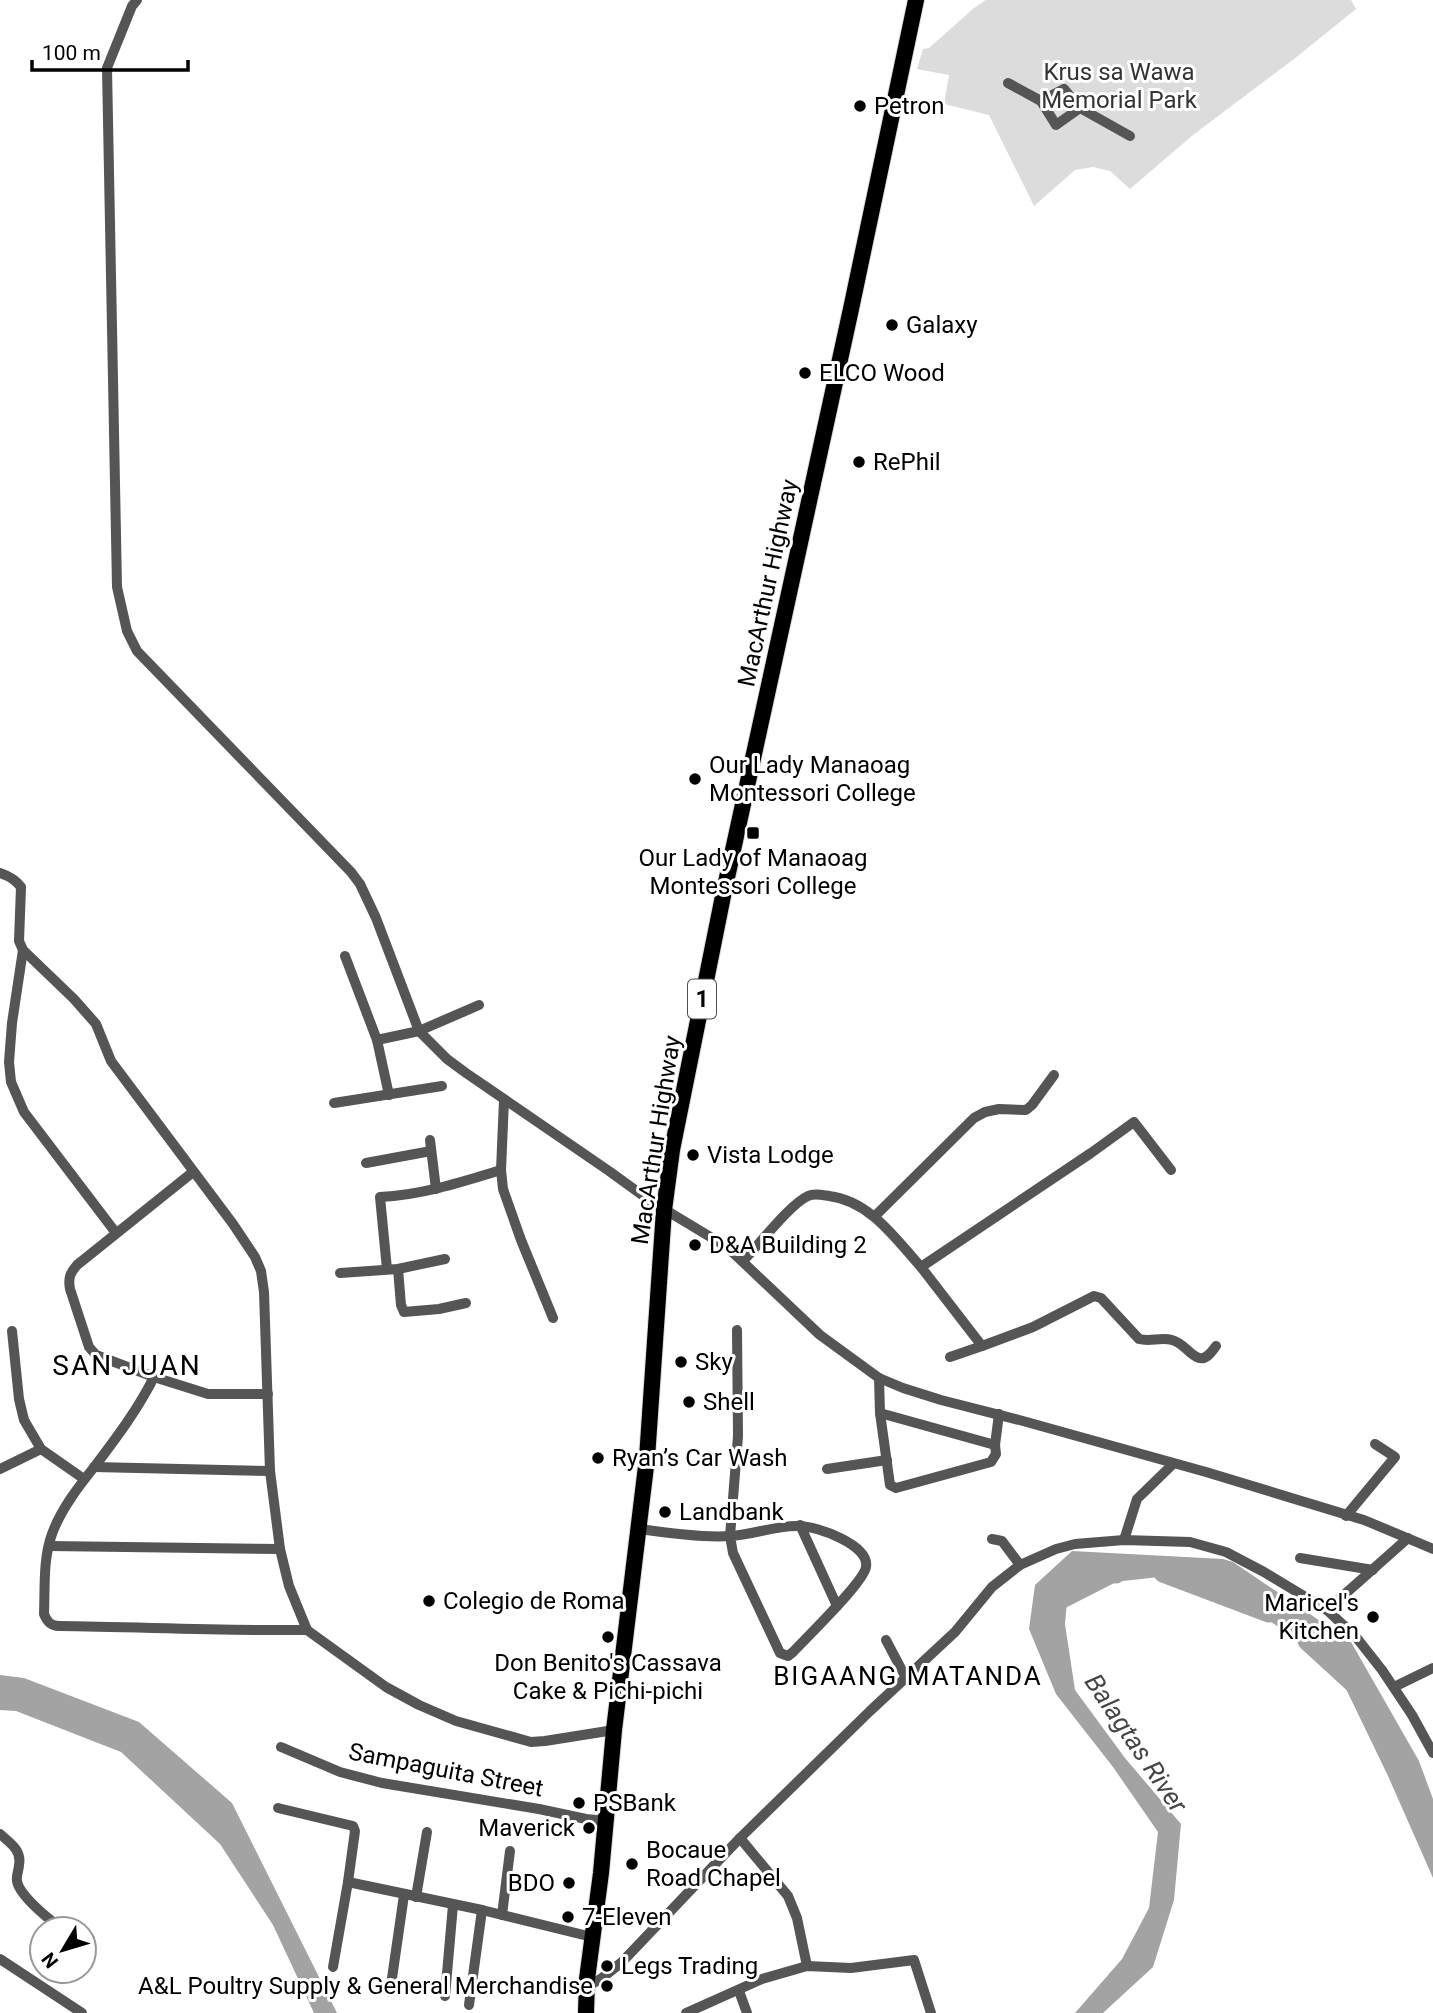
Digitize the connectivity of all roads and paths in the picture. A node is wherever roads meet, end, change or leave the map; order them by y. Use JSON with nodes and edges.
{"nodes":[{"id":1,"x":136,"y":0,"type":"edge"},
{"id":2,"x":916,"y":0,"type":"edge"},
{"id":3,"x":1008,"y":83,"type":"dead end"},
{"id":4,"x":1041,"y":101,"type":"junction"},
{"id":5,"x":1080,"y":108,"type":"junction"},
{"id":6,"x":1130,"y":136,"type":"dead end"},
{"id":7,"x":0,"y":873,"type":"edge"},
{"id":8,"x":23,"y":950,"type":"junction"},
{"id":9,"x":345,"y":956,"type":"dead end"},
{"id":10,"x":479,"y":1005,"type":"dead end"},
{"id":11,"x":419,"y":1031,"type":"junction"},
{"id":12,"x":377,"y":1040,"type":"junction"},
{"id":13,"x":1054,"y":1075,"type":"dead end"},
{"id":14,"x":442,"y":1086,"type":"dead end"},
{"id":15,"x":389,"y":1096,"type":"junction"},
{"id":16,"x":504,"y":1100,"type":"junction"},
{"id":17,"x":334,"y":1103,"type":"dead end"},
{"id":18,"x":366,"y":1163,"type":"dead end"},
{"id":19,"x":501,"y":1170,"type":"junction"},
{"id":20,"x":1171,"y":1170,"type":"dead end"},
{"id":21,"x":193,"y":1172,"type":"junction"},
{"id":22,"x":436,"y":1189,"type":"junction"},
{"id":23,"x":664,"y":1210,"type":"junction"},
{"id":24,"x":875,"y":1216,"type":"junction"},
{"id":25,"x":116,"y":1233,"type":"junction"},
{"id":26,"x":445,"y":1259,"type":"dead end"},
{"id":27,"x":743,"y":1261,"type":"junction"},
{"id":28,"x":921,"y":1267,"type":"junction"},
{"id":29,"x":393,"y":1269,"type":"junction"},
{"id":30,"x":340,"y":1273,"type":"dead end"},
{"id":31,"x":466,"y":1303,"type":"dead end"},
{"id":32,"x":553,"y":1318,"type":"dead end"},
{"id":33,"x":737,"y":1330,"type":"dead end"},
{"id":34,"x":12,"y":1331,"type":"dead end"},
{"id":35,"x":982,"y":1346,"type":"junction"},
{"id":36,"x":1216,"y":1346,"type":"dead end"},
{"id":37,"x":950,"y":1357,"type":"dead end"},
{"id":38,"x":155,"y":1377,"type":"junction"},
{"id":39,"x":879,"y":1378,"type":"junction"},
{"id":40,"x":268,"y":1394,"type":"junction"},
{"id":41,"x":880,"y":1413,"type":"junction"},
{"id":42,"x":999,"y":1414,"type":"junction"},
{"id":43,"x":1375,"y":1444,"type":"dead end"},
{"id":44,"x":995,"y":1445,"type":"junction"},
{"id":45,"x":41,"y":1450,"type":"junction"},
{"id":46,"x":887,"y":1460,"type":"junction"},
{"id":47,"x":1173,"y":1464,"type":"junction"},
{"id":48,"x":94,"y":1467,"type":"junction"},
{"id":49,"x":0,"y":1469,"type":"edge"},
{"id":50,"x":827,"y":1469,"type":"dead end"},
{"id":51,"x":270,"y":1471,"type":"junction"},
{"id":52,"x":84,"y":1479,"type":"junction"},
{"id":53,"x":1346,"y":1516,"type":"junction"},
{"id":54,"x":800,"y":1525,"type":"junction"},
{"id":55,"x":640,"y":1530,"type":"junction"},
{"id":56,"x":730,"y":1536,"type":"junction"},
{"id":57,"x":1408,"y":1538,"type":"junction"},
{"id":58,"x":992,"y":1539,"type":"dead end"},
{"id":59,"x":1124,"y":1540,"type":"junction"},
{"id":60,"x":50,"y":1546,"type":"junction"},
{"id":61,"x":280,"y":1549,"type":"junction"},
{"id":62,"x":1433,"y":1549,"type":"edge"},
{"id":63,"x":1300,"y":1558,"type":"dead end"},
{"id":64,"x":1020,"y":1565,"type":"junction"},
{"id":65,"x":1373,"y":1570,"type":"junction"},
{"id":66,"x":837,"y":1606,"type":"junction"},
{"id":67,"x":1327,"y":1610,"type":"junction"},
{"id":68,"x":307,"y":1630,"type":"junction"},
{"id":69,"x":886,"y":1640,"type":"dead end"},
{"id":70,"x":1433,"y":1668,"type":"edge"},
{"id":71,"x":906,"y":1678,"type":"junction"},
{"id":72,"x":1394,"y":1687,"type":"junction"},
{"id":73,"x":614,"y":1730,"type":"junction"},
{"id":74,"x":281,"y":1748,"type":"dead end"},
{"id":75,"x":1433,"y":1753,"type":"edge"},
{"id":76,"x":278,"y":1808,"type":"dead end"},
{"id":77,"x":606,"y":1821,"type":"junction"},
{"id":78,"x":427,"y":1832,"type":"dead end"},
{"id":79,"x":0,"y":1834,"type":"edge"},
{"id":80,"x":740,"y":1838,"type":"junction"},
{"id":81,"x":510,"y":1851,"type":"dead end"},
{"id":82,"x":348,"y":1882,"type":"junction"},
{"id":83,"x":404,"y":1895,"type":"junction"},
{"id":84,"x":416,"y":1897,"type":"junction"},
{"id":85,"x":453,"y":1905,"type":"junction"},
{"id":86,"x":482,"y":1910,"type":"junction"},
{"id":87,"x":46,"y":1915,"type":"edge"},
{"id":88,"x":502,"y":1915,"type":"junction"},
{"id":89,"x":592,"y":1937,"type":"junction"},
{"id":90,"x":0,"y":1959,"type":"edge"},
{"id":91,"x":807,"y":1966,"type":"junction"},
{"id":92,"x":333,"y":1967,"type":"dead end"},
{"id":93,"x":587,"y":1987,"type":"junction"},
{"id":94,"x":738,"y":1991,"type":"junction"},
{"id":95,"x":390,"y":1992,"type":"dead end"},
{"id":96,"x":445,"y":1996,"type":"dead end"},
{"id":97,"x":470,"y":2005,"type":"dead end"},
{"id":98,"x":76,"y":2011,"type":"edge"},
{"id":99,"x":586,"y":2013,"type":"edge"},
{"id":100,"x":686,"y":2013,"type":"edge"},
{"id":101,"x":747,"y":2013,"type":"edge"},
{"id":102,"x":931,"y":2013,"type":"edge"}],
"edges":[{"from":1,"to":11,"type":"street"},
{"from":2,"to":23,"type":"highway","name":"MacArthur Highway","number":"1"},
{"from":3,"to":4,"type":"street"},
{"from":4,"to":5,"type":"street"},
{"from":4,"to":5,"type":"street"},
{"from":5,"to":6,"type":"street"},
{"from":7,"to":8,"type":"street"},
{"from":8,"to":21,"type":"street"},
{"from":8,"to":25,"type":"street"},
{"from":9,"to":12,"type":"street"},
{"from":10,"to":11,"type":"street"},
{"from":11,"to":12,"type":"street"},
{"from":11,"to":16,"type":"street"},
{"from":12,"to":15,"type":"street"},
{"from":13,"to":24,"type":"street"},
{"from":14,"to":15,"type":"street"},
{"from":15,"to":17,"type":"street"},
{"from":16,"to":19,"type":"street"},
{"from":16,"to":23,"type":"street"},
{"from":18,"to":22,"type":"street"},
{"from":19,"to":22,"type":"street"},
{"from":19,"to":32,"type":"street"},
{"from":20,"to":28,"type":"street"},
{"from":21,"to":25,"type":"street"},
{"from":21,"to":40,"type":"street"},
{"from":22,"to":29,"type":"street"},
{"from":23,"to":27,"type":"street"},
{"from":23,"to":55,"type":"highway","name":"MacArthur Highway","number":"1"},
{"from":24,"to":27,"type":"street"},
{"from":24,"to":28,"type":"street"},
{"from":25,"to":38,"type":"street"},
{"from":26,"to":29,"type":"street"},
{"from":27,"to":39,"type":"street"},
{"from":28,"to":35,"type":"street"},
{"from":29,"to":30,"type":"street"},
{"from":29,"to":31,"type":"street"},
{"from":33,"to":56,"type":"street"},
{"from":34,"to":45,"type":"street"},
{"from":35,"to":36,"type":"street"},
{"from":35,"to":37,"type":"street"},
{"from":38,"to":40,"type":"street"},
{"from":38,"to":48,"type":"street"},
{"from":39,"to":41,"type":"street"},
{"from":39,"to":42,"type":"street"},
{"from":40,"to":51,"type":"street"},
{"from":41,"to":44,"type":"street"},
{"from":41,"to":46,"type":"street"},
{"from":42,"to":44,"type":"street"},
{"from":42,"to":47,"type":"street"},
{"from":43,"to":53,"type":"street"},
{"from":44,"to":46,"type":"street"},
{"from":45,"to":49,"type":"street"},
{"from":45,"to":52,"type":"street"},
{"from":46,"to":50,"type":"street"},
{"from":47,"to":53,"type":"street"},
{"from":47,"to":59,"type":"street"},
{"from":48,"to":51,"type":"street"},
{"from":48,"to":52,"type":"street"},
{"from":51,"to":61,"type":"street"},
{"from":52,"to":60,"type":"street"},
{"from":53,"to":57,"type":"street"},
{"from":54,"to":56,"type":"street"},
{"from":54,"to":66,"type":"street"},
{"from":54,"to":66,"type":"street"},
{"from":55,"to":56,"type":"street"},
{"from":55,"to":73,"type":"highway","name":"MacArthur Highway","number":"1"},
{"from":56,"to":66,"type":"street"},
{"from":57,"to":62,"type":"street"},
{"from":57,"to":65,"type":"street"},
{"from":58,"to":64,"type":"street"},
{"from":59,"to":64,"type":"street"},
{"from":59,"to":67,"type":"street"},
{"from":60,"to":61,"type":"street"},
{"from":60,"to":68,"type":"street"},
{"from":61,"to":68,"type":"street"},
{"from":63,"to":65,"type":"street"},
{"from":64,"to":71,"type":"street"},
{"from":65,"to":67,"type":"street"},
{"from":67,"to":72,"type":"street"},
{"from":68,"to":73,"type":"street"},
{"from":69,"to":71,"type":"street"},
{"from":70,"to":72,"type":"street"},
{"from":71,"to":80,"type":"street"},
{"from":72,"to":75,"type":"street"},
{"from":73,"to":77,"type":"highway","name":"MacArthur Highway","number":"1"},
{"from":74,"to":77,"type":"street","name":"Sampaguita Street"},
{"from":76,"to":82,"type":"street"},
{"from":77,"to":89,"type":"highway","name":"MacArthur Highway","number":"1"},
{"from":78,"to":84,"type":"street"},
{"from":79,"to":87,"type":"street"},
{"from":80,"to":91,"type":"street"},
{"from":80,"to":93,"type":"street"},
{"from":81,"to":88,"type":"street"},
{"from":82,"to":83,"type":"street"},
{"from":82,"to":92,"type":"street"},
{"from":83,"to":84,"type":"street"},
{"from":83,"to":95,"type":"street"},
{"from":84,"to":85,"type":"street"},
{"from":85,"to":86,"type":"street"},
{"from":85,"to":96,"type":"street"},
{"from":86,"to":88,"type":"street"},
{"from":86,"to":97,"type":"street"},
{"from":88,"to":89,"type":"street"},
{"from":89,"to":93,"type":"highway","name":"MacArthur Highway","number":"1"},
{"from":90,"to":98,"type":"street"},
{"from":91,"to":94,"type":"street"},
{"from":91,"to":102,"type":"street"},
{"from":93,"to":99,"type":"highway","name":"MacArthur Highway","number":"1"},
{"from":94,"to":100,"type":"street"},
{"from":94,"to":101,"type":"street"}]}
